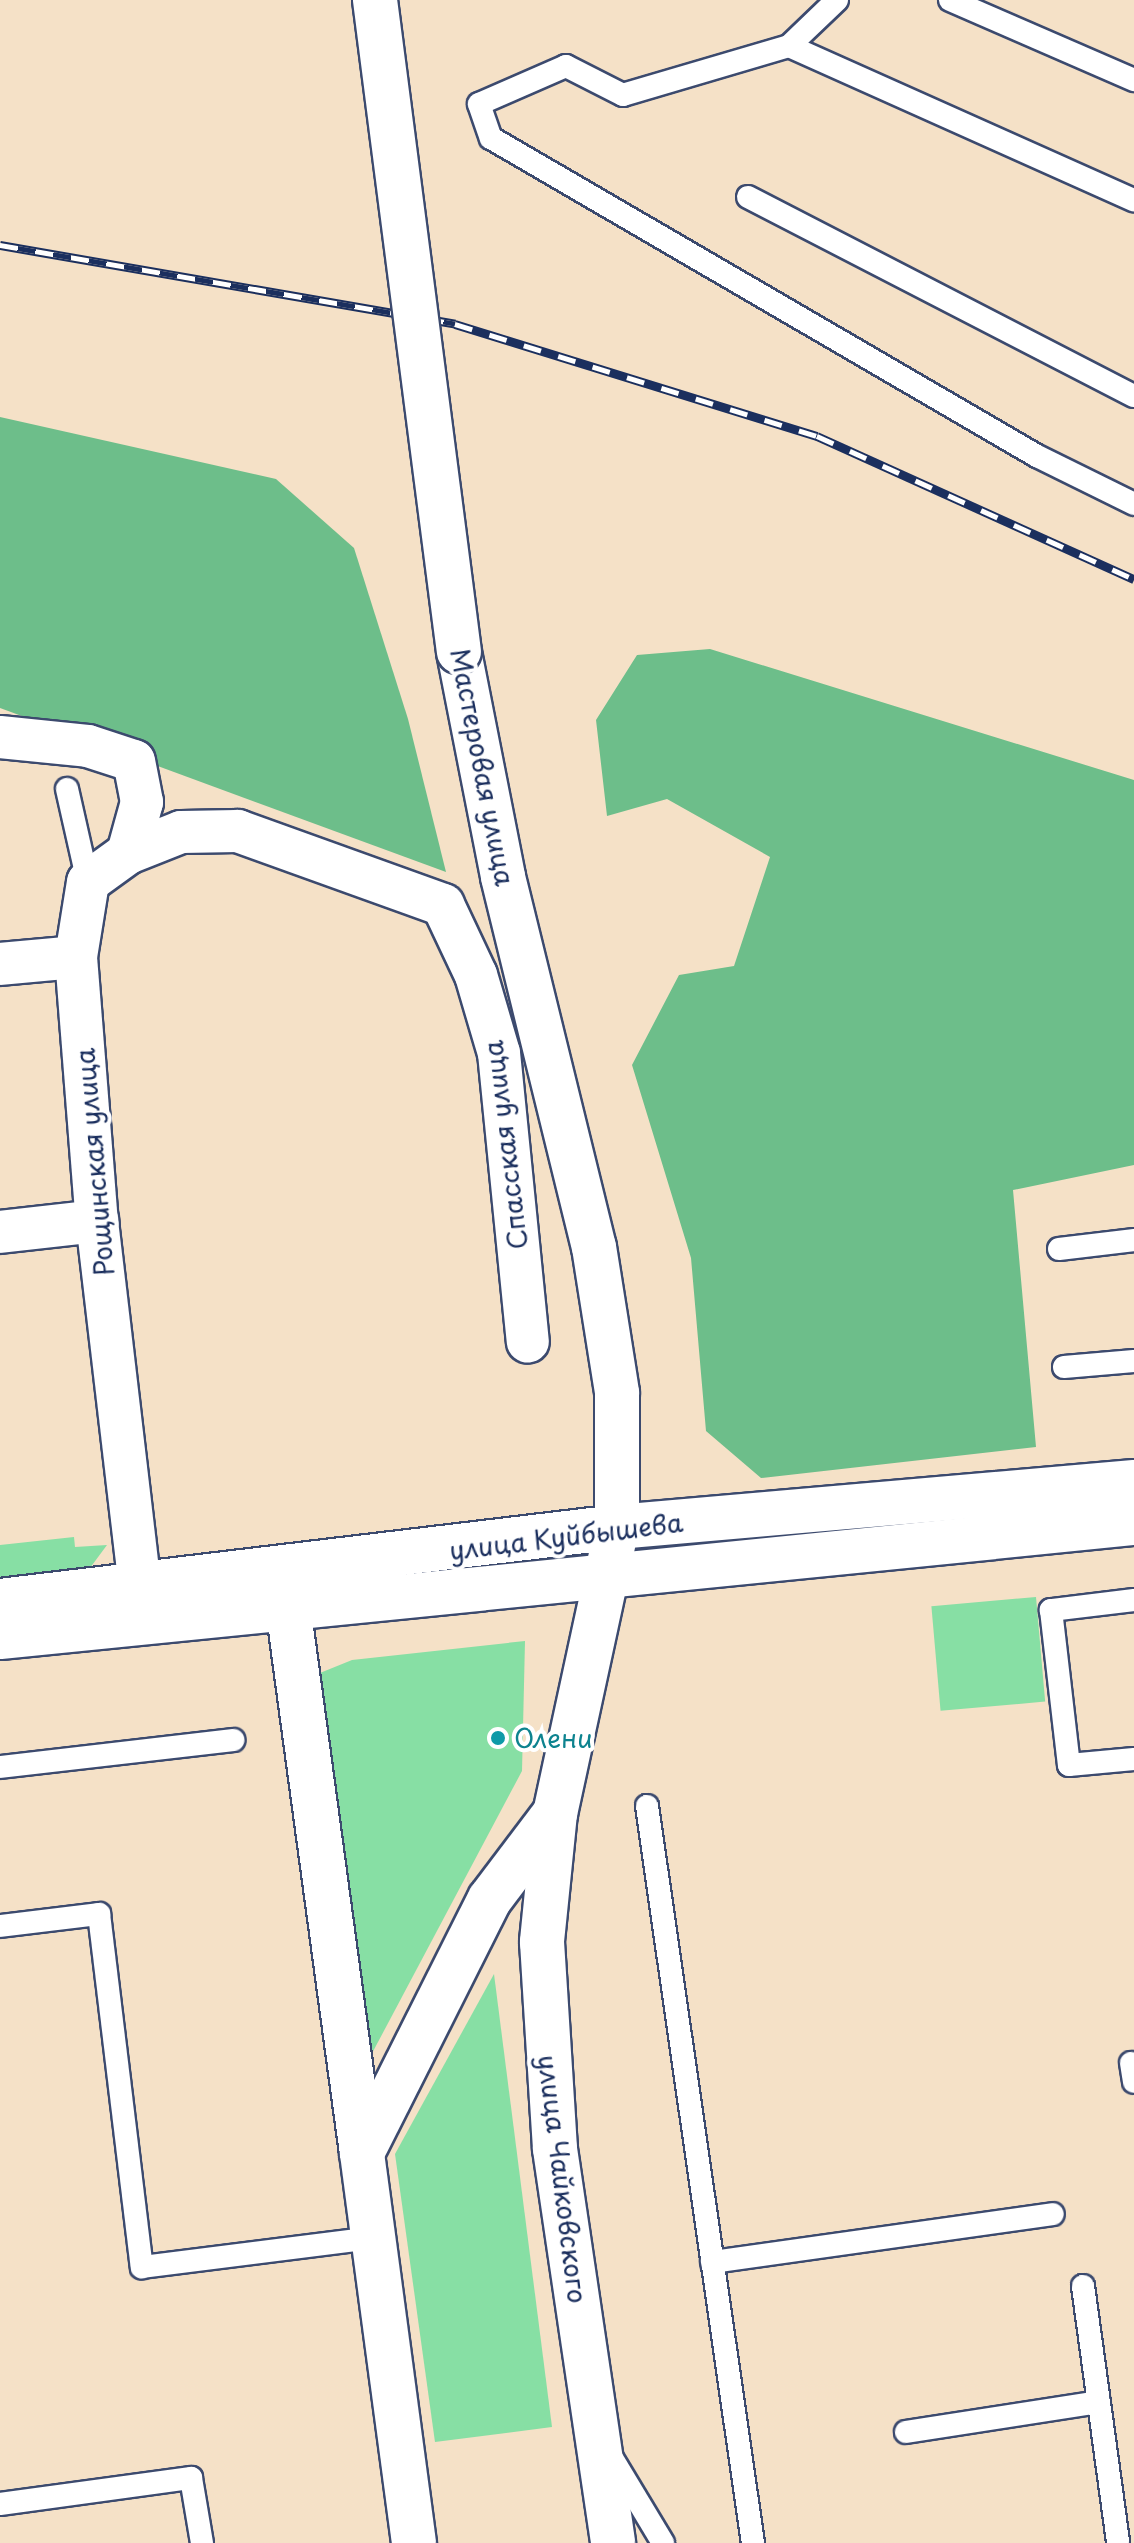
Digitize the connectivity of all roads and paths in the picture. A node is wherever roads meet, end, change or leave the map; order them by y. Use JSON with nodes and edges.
{"nodes":[{"id":1,"x":375,"y":0,"type":"edge"},
{"id":2,"x":837,"y":0,"type":"edge"},
{"id":3,"x":950,"y":0,"type":"edge"},
{"id":4,"x":789,"y":46,"type":"junction"},
{"id":5,"x":1134,"y":80,"type":"edge"},
{"id":6,"x":748,"y":197,"type":"dead end"},
{"id":7,"x":1134,"y":200,"type":"edge"},
{"id":8,"x":1134,"y":396,"type":"edge"},
{"id":9,"x":1134,"y":504,"type":"edge"},
{"id":10,"x":0,"y":737,"type":"edge"},
{"id":11,"x":67,"y":789,"type":"dead end"},
{"id":12,"x":128,"y":853,"type":"junction"},
{"id":13,"x":88,"y":882,"type":"junction"},
{"id":14,"x":76,"y":957,"type":"junction"},
{"id":15,"x":0,"y":964,"type":"edge"},
{"id":16,"x":97,"y":1221,"type":"junction"},
{"id":17,"x":0,"y":1232,"type":"edge"},
{"id":18,"x":1134,"y":1240,"type":"edge"},
{"id":19,"x":1059,"y":1249,"type":"dead end"},
{"id":20,"x":528,"y":1342,"type":"dead end"},
{"id":21,"x":1134,"y":1361,"type":"edge"},
{"id":22,"x":1064,"y":1367,"type":"dead end"},
{"id":23,"x":1134,"y":1482,"type":"edge"},
{"id":24,"x":1134,"y":1523,"type":"edge"},
{"id":25,"x":617,"y":1527,"type":"junction"},
{"id":26,"x":606,"y":1573,"type":"junction"},
{"id":27,"x":140,"y":1586,"type":"junction"},
{"id":28,"x":1134,"y":1600,"type":"edge"},
{"id":29,"x":0,"y":1601,"type":"edge"},
{"id":30,"x":288,"y":1607,"type":"junction"},
{"id":31,"x":0,"y":1637,"type":"edge"},
{"id":32,"x":233,"y":1740,"type":"dead end"},
{"id":33,"x":1134,"y":1759,"type":"edge"},
{"id":34,"x":0,"y":1767,"type":"edge"},
{"id":35,"x":647,"y":1806,"type":"dead end"},
{"id":36,"x":555,"y":1813,"type":"junction"},
{"id":37,"x":0,"y":1926,"type":"edge"},
{"id":38,"x":362,"y":2153,"type":"junction"},
{"id":39,"x":1053,"y":2214,"type":"dead end"},
{"id":40,"x":372,"y":2238,"type":"junction"},
{"id":41,"x":712,"y":2262,"type":"junction"},
{"id":42,"x":1083,"y":2286,"type":"dead end"},
{"id":43,"x":1099,"y":2402,"type":"junction"},
{"id":44,"x":906,"y":2432,"type":"dead end"},
{"id":45,"x":598,"y":2434,"type":"junction"},
{"id":46,"x":0,"y":2504,"type":"edge"},
{"id":47,"x":202,"y":2543,"type":"edge"},
{"id":48,"x":414,"y":2543,"type":"edge"},
{"id":49,"x":613,"y":2543,"type":"edge"},
{"id":50,"x":663,"y":2543,"type":"edge"},
{"id":51,"x":753,"y":2543,"type":"edge"},
{"id":52,"x":1118,"y":2543,"type":"edge"}],
"edges":[{"from":1,"to":25,"type":"main road","name":"Мастеровая улица","bridge":true},
{"from":2,"to":4,"type":"lane"},
{"from":3,"to":5,"type":"lane"},
{"from":4,"to":7,"type":"lane"},
{"from":4,"to":9,"type":"lane"},
{"from":6,"to":8,"type":"lane"},
{"from":10,"to":12,"type":"street"},
{"from":11,"to":13,"type":"lane"},
{"from":12,"to":13,"type":"street"},
{"from":12,"to":20,"type":"street","name":"Спасская улица"},
{"from":13,"to":14,"type":"street","name":"Рощинская улица"},
{"from":14,"to":15,"type":"street"},
{"from":14,"to":16,"type":"street","name":"Рощинская улица"},
{"from":16,"to":17,"type":"street"},
{"from":16,"to":27,"type":"street","name":"Рощинская улица"},
{"from":18,"to":19,"type":"lane"},
{"from":21,"to":22,"type":"lane"},
{"from":23,"to":25,"type":"main road","name":"улица Куйбышева"},
{"from":24,"to":26,"type":"main road","name":"улица Куйбышева"},
{"from":25,"to":26,"type":"main road","name":"улица Чайковского"},
{"from":25,"to":27,"type":"main road","name":"улица Куйбышева"},
{"from":26,"to":30,"type":"main road","name":"улица Куйбышева"},
{"from":26,"to":36,"type":"main road","name":"улица Чайковского"},
{"from":27,"to":29,"type":"main road","name":"улица Куйбышева"},
{"from":28,"to":33,"type":"lane"},
{"from":30,"to":31,"type":"main road","name":"улица Куйбышева"},
{"from":30,"to":38,"type":"main road"},
{"from":32,"to":34,"type":"lane"},
{"from":35,"to":41,"type":"lane"},
{"from":36,"to":38,"type":"main road","name":"улица Чайковского"},
{"from":36,"to":45,"type":"main road","name":"улица Чайковского"},
{"from":37,"to":40,"type":"lane"},
{"from":38,"to":40,"type":"main road"},
{"from":39,"to":41,"type":"lane"},
{"from":40,"to":48,"type":"main road"},
{"from":41,"to":51,"type":"lane"},
{"from":42,"to":43,"type":"lane"},
{"from":43,"to":44,"type":"lane"},
{"from":43,"to":52,"type":"lane"},
{"from":45,"to":49,"type":"main road","name":"улица Чайковского"},
{"from":45,"to":50,"type":"lane"},
{"from":46,"to":47,"type":"lane"}]}
